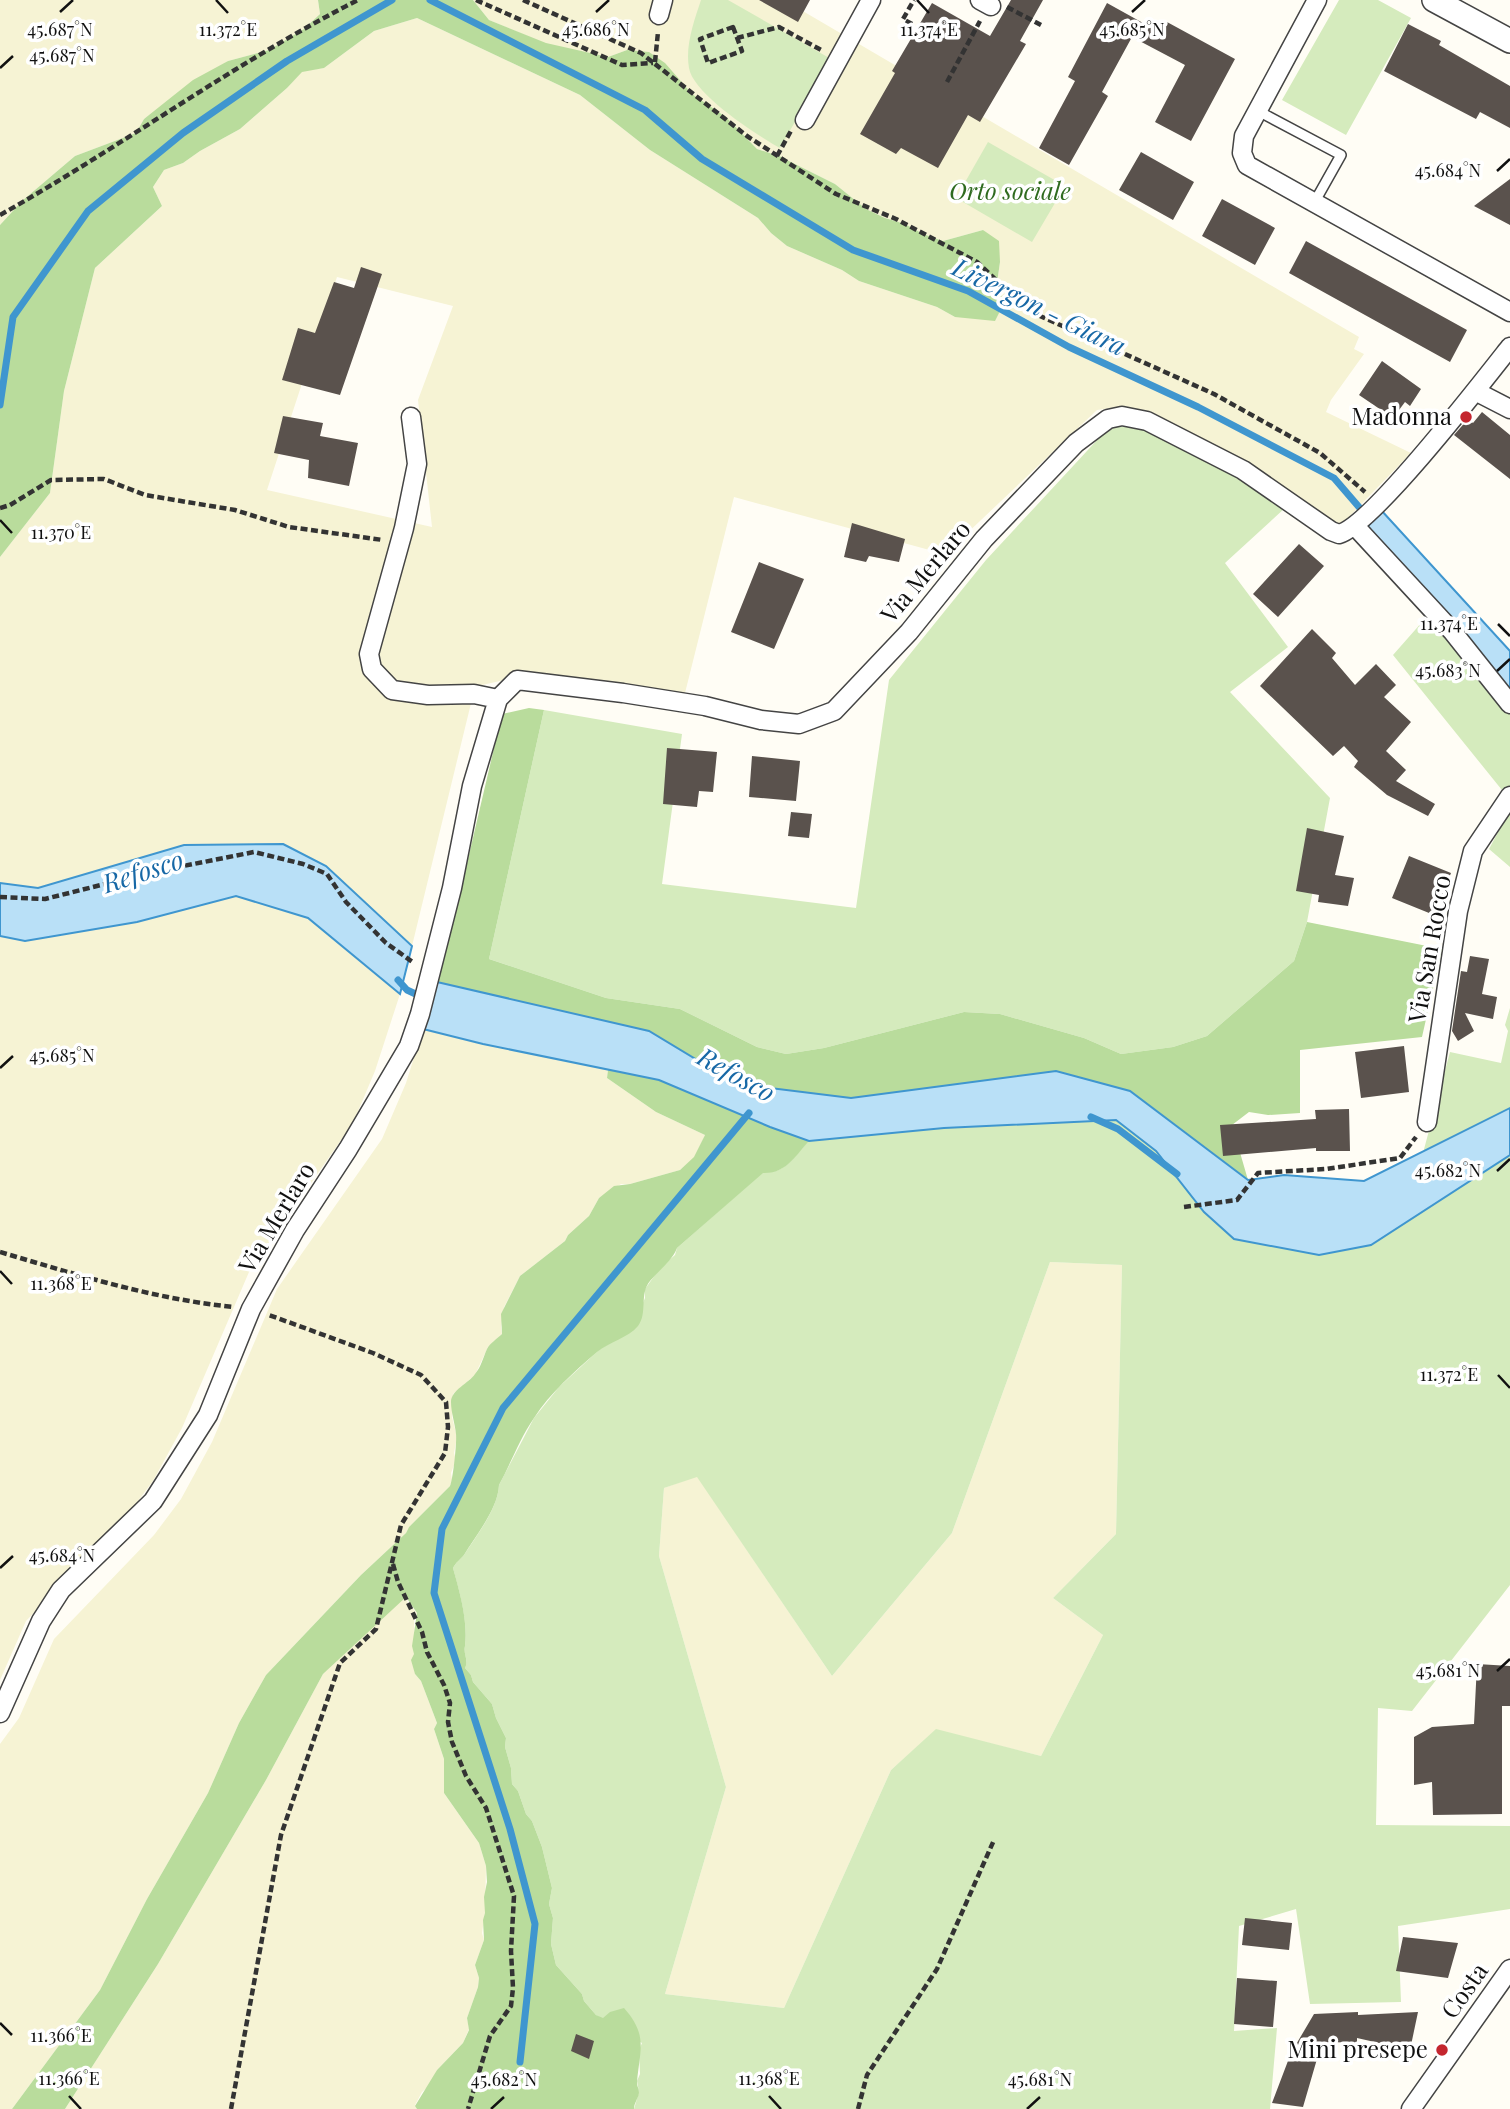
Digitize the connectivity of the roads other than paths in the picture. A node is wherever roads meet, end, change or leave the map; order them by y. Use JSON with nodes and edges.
{"nodes":[{"id":1,"x":872,"y":0,"type":"edge"},
{"id":2,"x":1317,"y":0,"type":"edge"},
{"id":3,"x":1434,"y":0,"type":"edge"},
{"id":4,"x":1510,"y":41,"type":"edge"},
{"id":5,"x":1258,"y":111,"type":"junction"},
{"id":6,"x":804,"y":120,"type":"dead end"},
{"id":7,"x":1314,"y":202,"type":"junction"},
{"id":8,"x":1510,"y":312,"type":"edge"},
{"id":9,"x":1510,"y":347,"type":"edge"},
{"id":10,"x":1475,"y":391,"type":"junction"},
{"id":11,"x":1510,"y":409,"type":"edge"},
{"id":12,"x":411,"y":417,"type":"dead end"},
{"id":13,"x":1355,"y":526,"type":"junction"},
{"id":14,"x":498,"y":699,"type":"junction"},
{"id":15,"x":1510,"y":704,"type":"edge"},
{"id":16,"x":1510,"y":796,"type":"edge"},
{"id":17,"x":1427,"y":1122,"type":"road end"},
{"id":18,"x":0,"y":1713,"type":"edge"},
{"id":19,"x":1510,"y":1969,"type":"edge"},
{"id":20,"x":1411,"y":2109,"type":"edge"}],
"edges":[{"from":1,"to":6,"type":"street"},
{"from":2,"to":5,"type":"street"},
{"from":3,"to":4,"type":"street"},
{"from":5,"to":7,"type":"street"},
{"from":5,"to":7,"type":"lane"},
{"from":7,"to":8,"type":"street"},
{"from":9,"to":10,"type":"street"},
{"from":10,"to":11,"type":"street"},
{"from":10,"to":13,"type":"street"},
{"from":12,"to":14,"type":"street"},
{"from":13,"to":14,"type":"street","name":"Via Merlaro"},
{"from":13,"to":15,"type":"street"},
{"from":14,"to":18,"type":"street","name":"Via Merlaro"},
{"from":16,"to":17,"type":"street","name":"Via San Rocco"},
{"from":19,"to":20,"type":"street","name":"Costa"}]}
